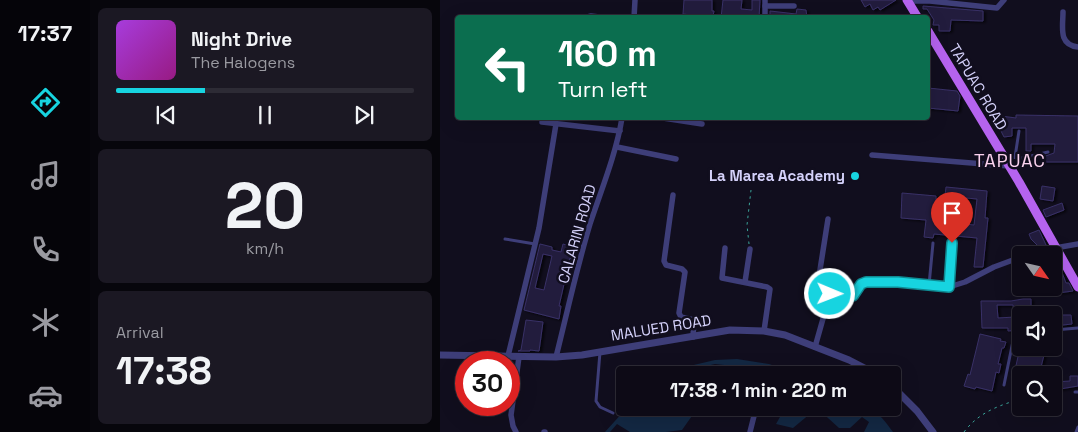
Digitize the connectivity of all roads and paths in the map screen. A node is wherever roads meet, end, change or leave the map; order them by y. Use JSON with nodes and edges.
{"nodes":[{"id":1,"x":635,"y":0,"type":"edge"},
{"id":2,"x":1004,"y":0,"type":"edge"},
{"id":3,"x":907,"y":1,"type":"edge"},
{"id":4,"x":765,"y":3,"type":"edge"},
{"id":5,"x":794,"y":6,"type":"dead end"},
{"id":6,"x":1063,"y":12,"type":"dead end"},
{"id":7,"x":634,"y":15,"type":"edge"},
{"id":8,"x":916,"y":15,"type":"edge"},
{"id":9,"x":930,"y":36,"type":"edge"},
{"id":10,"x":1078,"y":47,"type":"edge"},
{"id":11,"x":622,"y":120,"type":"edge"},
{"id":12,"x":677,"y":120,"type":"edge"},
{"id":13,"x":542,"y":122,"type":"dead end"},
{"id":14,"x":556,"y":124,"type":"junction"},
{"id":15,"x":702,"y":124,"type":"dead end"},
{"id":16,"x":1019,"y":130,"type":"dead end"},
{"id":17,"x":620,"y":131,"type":"junction"},
{"id":18,"x":617,"y":148,"type":"junction"},
{"id":19,"x":1048,"y":152,"type":"dead end"},
{"id":20,"x":872,"y":155,"type":"dead end"},
{"id":21,"x":1004,"y":157,"type":"junction"},
{"id":22,"x":1015,"y":157,"type":"junction"},
{"id":23,"x":676,"y":158,"type":"dead end"},
{"id":24,"x":1009,"y":166,"type":"junction"},
{"id":25,"x":751,"y":190,"type":"dead end"},
{"id":26,"x":673,"y":194,"type":"dead end"},
{"id":27,"x":828,"y":219,"type":"dead end"},
{"id":28,"x":505,"y":239,"type":"dead end"},
{"id":29,"x":933,"y":243,"type":"dead end"},
{"id":30,"x":952,"y":243,"type":"dead end"},
{"id":31,"x":535,"y":244,"type":"junction"},
{"id":32,"x":1078,"y":244,"type":"edge"},
{"id":33,"x":1054,"y":246,"type":"edge"},
{"id":34,"x":1062,"y":247,"type":"edge"},
{"id":35,"x":725,"y":248,"type":"dead end"},
{"id":36,"x":750,"y":249,"type":"joint"},
{"id":37,"x":1012,"y":260,"type":"edge"},
{"id":38,"x":1062,"y":260,"type":"edge"},
{"id":39,"x":745,"y":282,"type":"junction"},
{"id":40,"x":929,"y":286,"type":"junction"},
{"id":41,"x":949,"y":287,"type":"junction"},
{"id":42,"x":1078,"y":287,"type":"edge"},
{"id":43,"x":830,"y":294,"type":"junction"},
{"id":44,"x":1078,"y":328,"type":"edge"},
{"id":45,"x":1062,"y":329,"type":"edge"},
{"id":46,"x":764,"y":331,"type":"junction"},
{"id":47,"x":693,"y":337,"type":"junction"},
{"id":48,"x":1012,"y":346,"type":"edge"},
{"id":49,"x":815,"y":347,"type":"junction"},
{"id":50,"x":509,"y":351,"type":"edge"},
{"id":51,"x":600,"y":352,"type":"junction"},
{"id":52,"x":440,"y":355,"type":"edge"},
{"id":53,"x":455,"y":355,"type":"edge"},
{"id":54,"x":520,"y":357,"type":"edge"},
{"id":55,"x":556,"y":357,"type":"junction"},
{"id":56,"x":863,"y":366,"type":"edge"},
{"id":57,"x":1004,"y":385,"type":"dead end"},
{"id":58,"x":901,"y":395,"type":"edge"},
{"id":59,"x":1010,"y":402,"type":"dead end"},
{"id":60,"x":613,"y":413,"type":"dead end"},
{"id":61,"x":510,"y":416,"type":"edge"},
{"id":62,"x":754,"y":416,"type":"edge"},
{"id":63,"x":1078,"y":427,"type":"edge"},
{"id":64,"x":516,"y":432,"type":"edge"},
{"id":65,"x":750,"y":432,"type":"edge"},
{"id":66,"x":933,"y":432,"type":"edge"},
{"id":67,"x":964,"y":432,"type":"edge"},
{"id":68,"x":1076,"y":432,"type":"edge"}],
"edges":[{"from":1,"to":7,"type":"street"},
{"from":2,"to":3,"type":"street"},
{"from":3,"to":8,"type":"main road"},
{"from":4,"to":5,"type":"street"},
{"from":6,"to":10,"type":"street"},
{"from":9,"to":21,"type":"main road","name":"TAPUAC ROAD"},
{"from":11,"to":17,"type":"street","name":"CALARIN ROAD"},
{"from":12,"to":15,"type":"street"},
{"from":13,"to":14,"type":"street"},
{"from":14,"to":17,"type":"street"},
{"from":14,"to":31,"type":"street"},
{"from":16,"to":22,"type":"lane"},
{"from":17,"to":18,"type":"street","name":"CALARIN ROAD"},
{"from":18,"to":23,"type":"street"},
{"from":18,"to":55,"type":"street","name":"CALARIN ROAD"},
{"from":19,"to":22,"type":"lane"},
{"from":20,"to":24,"type":"street"},
{"from":21,"to":22,"type":"lane"},
{"from":21,"to":24,"type":"main road","name":"TAPUAC ROAD"},
{"from":24,"to":33,"type":"main road","name":"TAPUAC ROAD"},
{"from":25,"to":36,"type":"path"},
{"from":26,"to":47,"type":"street"},
{"from":27,"to":43,"type":"street"},
{"from":28,"to":31,"type":"lane"},
{"from":29,"to":40,"type":"lane"},
{"from":30,"to":41,"type":"lane"},
{"from":31,"to":50,"type":"street"},
{"from":32,"to":34,"type":"street"},
{"from":35,"to":39,"type":"street"},
{"from":36,"to":39,"type":"street"},
{"from":37,"to":41,"type":"street"},
{"from":38,"to":42,"type":"main road","name":"TAPUAC ROAD"},
{"from":39,"to":46,"type":"street"},
{"from":40,"to":41,"type":"street"},
{"from":40,"to":43,"type":"street"},
{"from":43,"to":49,"type":"street"},
{"from":44,"to":45,"type":"lane"},
{"from":46,"to":47,"type":"street","name":"MALUED ROAD"},
{"from":46,"to":49,"type":"street","name":"MALUED ROAD"},
{"from":47,"to":51,"type":"street","name":"MALUED ROAD"},
{"from":48,"to":57,"type":"lane"},
{"from":49,"to":56,"type":"street","name":"MALUED ROAD"},
{"from":51,"to":55,"type":"street","name":"MALUED ROAD"},
{"from":51,"to":60,"type":"lane"},
{"from":52,"to":53,"type":"street","name":"MALUED ROAD"},
{"from":54,"to":55,"type":"street","name":"MALUED ROAD"},
{"from":58,"to":66,"type":"street"},
{"from":59,"to":67,"type":"path"},
{"from":61,"to":64,"type":"street"},
{"from":62,"to":65,"type":"street"},
{"from":63,"to":68,"type":"lane"}]}
